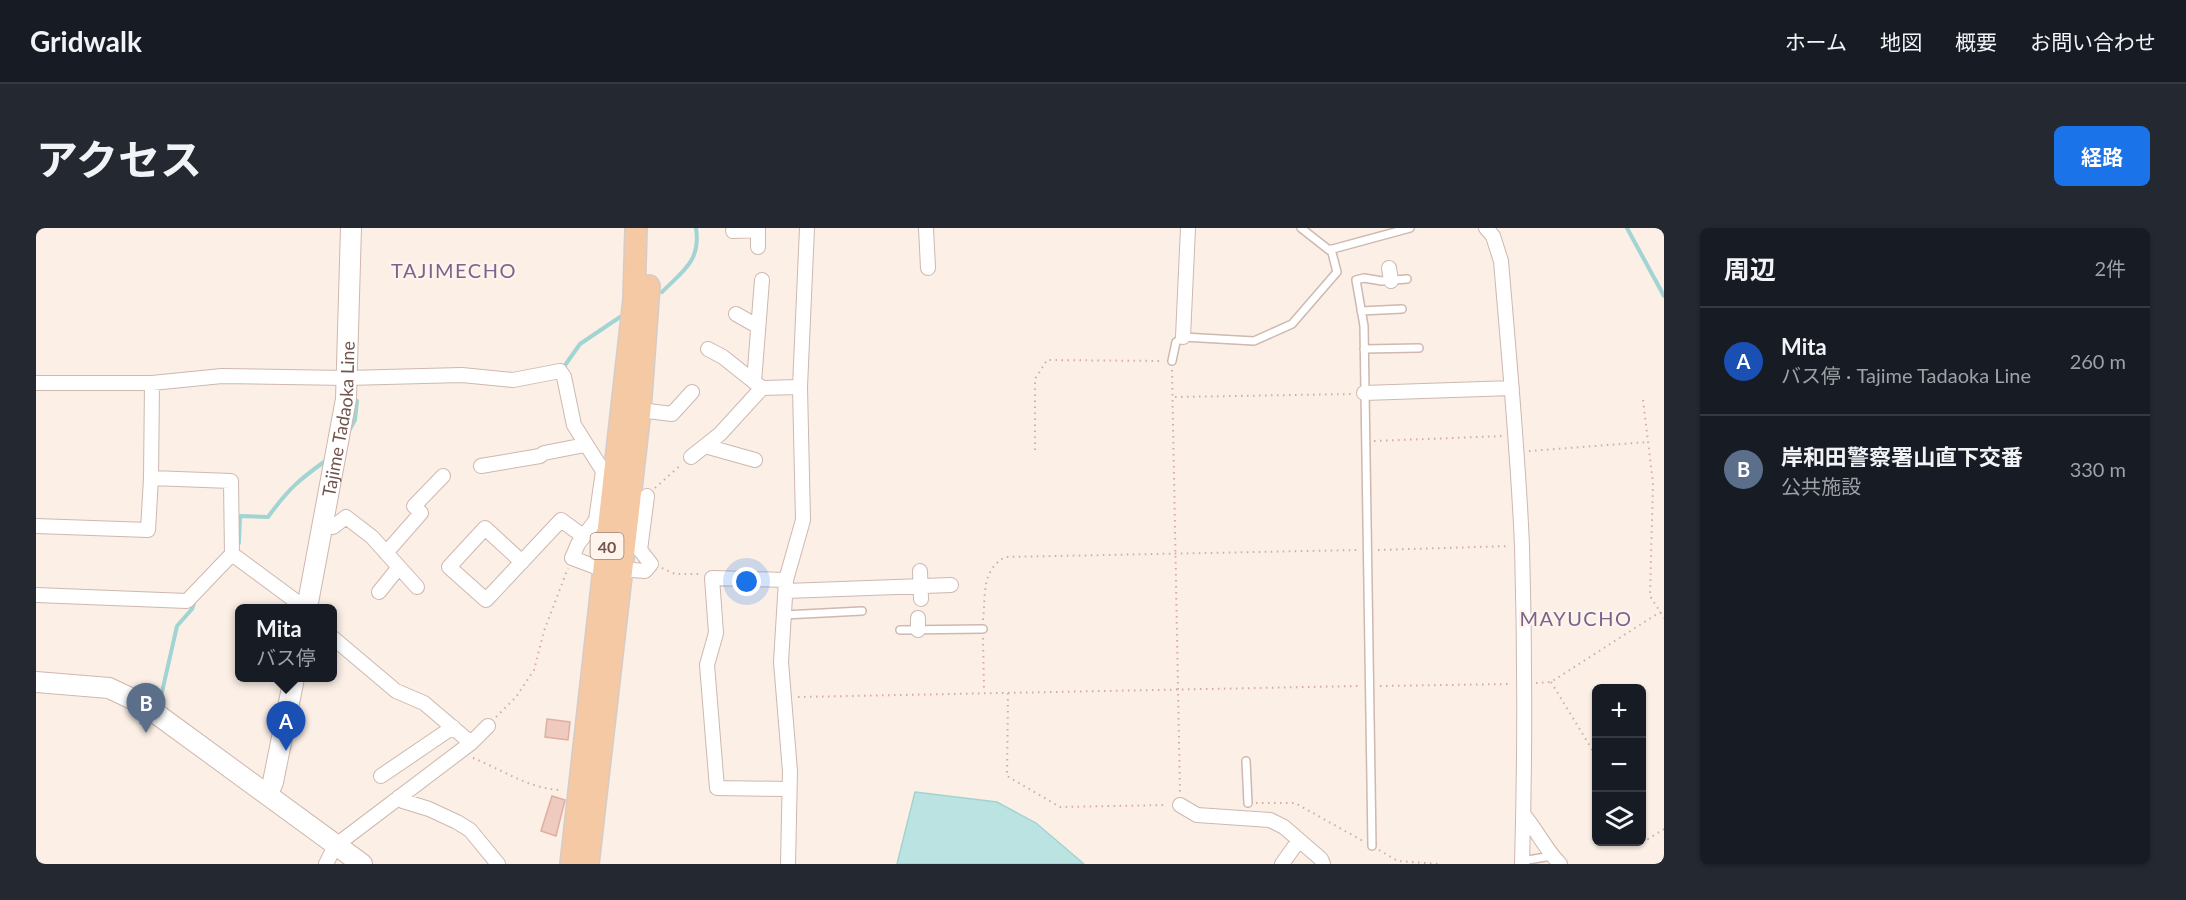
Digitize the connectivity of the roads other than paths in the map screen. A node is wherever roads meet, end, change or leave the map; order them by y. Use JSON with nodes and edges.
{"nodes":[{"id":1,"x":351,"y":228,"type":"edge"},
{"id":2,"x":636,"y":228,"type":"edge"},
{"id":3,"x":650,"y":228,"type":"edge"},
{"id":4,"x":807,"y":228,"type":"edge"},
{"id":5,"x":926,"y":228,"type":"edge"},
{"id":6,"x":1188,"y":228,"type":"edge"},
{"id":7,"x":1301,"y":228,"type":"edge"},
{"id":8,"x":1410,"y":228,"type":"edge"},
{"id":9,"x":1486,"y":228,"type":"edge"},
{"id":10,"x":758,"y":229,"type":"edge"},
{"id":11,"x":733,"y":231,"type":"dead end"},
{"id":12,"x":758,"y":247,"type":"dead end"},
{"id":13,"x":1331,"y":249,"type":"junction"},
{"id":14,"x":928,"y":268,"type":"dead end"},
{"id":15,"x":1407,"y":279,"type":"dead end"},
{"id":16,"x":762,"y":280,"type":"dead end"},
{"id":17,"x":1402,"y":309,"type":"dead end"},
{"id":18,"x":1361,"y":311,"type":"junction"},
{"id":19,"x":736,"y":314,"type":"dead end"},
{"id":20,"x":757,"y":326,"type":"junction"},
{"id":21,"x":1183,"y":337,"type":"junction"},
{"id":22,"x":1419,"y":348,"type":"dead end"},
{"id":23,"x":708,"y":349,"type":"dead end"},
{"id":24,"x":1364,"y":349,"type":"junction"},
{"id":25,"x":1172,"y":362,"type":"road end"},
{"id":26,"x":347,"y":378,"type":"junction"},
{"id":27,"x":36,"y":383,"type":"edge"},
{"id":28,"x":152,"y":383,"type":"junction"},
{"id":29,"x":758,"y":385,"type":"junction"},
{"id":30,"x":800,"y":387,"type":"junction"},
{"id":31,"x":1512,"y":388,"type":"junction"},
{"id":32,"x":692,"y":392,"type":"dead end"},
{"id":33,"x":1364,"y":393,"type":"junction"},
{"id":34,"x":640,"y":410,"type":"junction"},
{"id":35,"x":585,"y":445,"type":"junction"},
{"id":36,"x":705,"y":446,"type":"junction"},
{"id":37,"x":691,"y":457,"type":"road end"},
{"id":38,"x":755,"y":460,"type":"dead end"},
{"id":39,"x":481,"y":466,"type":"dead end"},
{"id":40,"x":443,"y":476,"type":"dead end"},
{"id":41,"x":151,"y":478,"type":"junction"},
{"id":42,"x":647,"y":496,"type":"road end"},
{"id":43,"x":36,"y":526,"type":"edge"},
{"id":44,"x":323,"y":526,"type":"junction"},
{"id":45,"x":583,"y":536,"type":"junction"},
{"id":46,"x":386,"y":553,"type":"junction"},
{"id":47,"x":232,"y":554,"type":"junction"},
{"id":48,"x":522,"y":562,"type":"junction"},
{"id":49,"x":399,"y":567,"type":"junction"},
{"id":50,"x":614,"y":568,"type":"junction"},
{"id":51,"x":920,"y":571,"type":"dead end"},
{"id":52,"x":786,"y":585,"type":"junction"},
{"id":53,"x":951,"y":585,"type":"dead end"},
{"id":54,"x":417,"y":587,"type":"dead end"},
{"id":55,"x":379,"y":592,"type":"dead end"},
{"id":56,"x":921,"y":592,"type":"junction"},
{"id":57,"x":36,"y":595,"type":"edge"},
{"id":58,"x":299,"y":604,"type":"edge"},
{"id":59,"x":307,"y":604,"type":"edge"},
{"id":60,"x":862,"y":611,"type":"dead end"},
{"id":61,"x":784,"y":615,"type":"junction"},
{"id":62,"x":982,"y":629,"type":"road end"},
{"id":63,"x":900,"y":630,"type":"dead end"},
{"id":64,"x":337,"y":640,"type":"edge"},
{"id":65,"x":36,"y":682,"type":"edge"},
{"id":66,"x":293,"y":682,"type":"edge"},
{"id":67,"x":488,"y":726,"type":"road end"},
{"id":68,"x":453,"y":727,"type":"junction"},
{"id":69,"x":471,"y":744,"type":"junction"},
{"id":70,"x":1246,"y":761,"type":"dead end"},
{"id":71,"x":381,"y":776,"type":"dead end"},
{"id":72,"x":789,"y":789,"type":"junction"},
{"id":73,"x":268,"y":794,"type":"junction"},
{"id":74,"x":399,"y":797,"type":"junction"},
{"id":75,"x":1248,"y":803,"type":"road end"},
{"id":76,"x":1180,"y":805,"type":"road end"},
{"id":77,"x":1523,"y":814,"type":"junction"},
{"id":78,"x":1299,"y":840,"type":"junction"},
{"id":79,"x":335,"y":846,"type":"junction"},
{"id":80,"x":1372,"y":846,"type":"road end"},
{"id":81,"x":1556,"y":860,"type":"edge"},
{"id":82,"x":1522,"y":863,"type":"edge"},
{"id":83,"x":326,"y":864,"type":"edge"},
{"id":84,"x":362,"y":864,"type":"edge"},
{"id":85,"x":498,"y":864,"type":"edge"},
{"id":86,"x":571,"y":864,"type":"edge"},
{"id":87,"x":588,"y":864,"type":"edge"},
{"id":88,"x":788,"y":864,"type":"edge"},
{"id":89,"x":1282,"y":864,"type":"edge"},
{"id":90,"x":1323,"y":864,"type":"edge"}],
"edges":[{"from":1,"to":26,"type":"main road","name":"Tajime Tadaoka Line"},
{"from":2,"to":50,"type":"main road","number":"40"},
{"from":3,"to":34,"type":"main road","number":"40"},
{"from":4,"to":30,"type":"street"},
{"from":5,"to":14,"type":"street"},
{"from":6,"to":21,"type":"street"},
{"from":7,"to":13,"type":"lane"},
{"from":8,"to":13,"type":"lane"},
{"from":9,"to":31,"type":"street"},
{"from":10,"to":11,"type":"street"},
{"from":10,"to":12,"type":"street"},
{"from":13,"to":21,"type":"lane"},
{"from":15,"to":18,"type":"lane"},
{"from":16,"to":20,"type":"street"},
{"from":17,"to":18,"type":"lane"},
{"from":18,"to":24,"type":"lane"},
{"from":19,"to":20,"type":"street"},
{"from":20,"to":29,"type":"street"},
{"from":21,"to":25,"type":"lane"},
{"from":22,"to":24,"type":"lane"},
{"from":23,"to":29,"type":"street"},
{"from":24,"to":33,"type":"lane"},
{"from":26,"to":28,"type":"street"},
{"from":26,"to":35,"type":"street"},
{"from":26,"to":44,"type":"main road","name":"Tajime Tadaoka Line"},
{"from":27,"to":28,"type":"street"},
{"from":28,"to":41,"type":"street"},
{"from":29,"to":30,"type":"street"},
{"from":29,"to":36,"type":"street"},
{"from":30,"to":52,"type":"street"},
{"from":31,"to":33,"type":"street"},
{"from":31,"to":77,"type":"street"},
{"from":32,"to":34,"type":"street"},
{"from":33,"to":80,"type":"lane"},
{"from":34,"to":50,"type":"main road","number":"40"},
{"from":35,"to":39,"type":"street"},
{"from":35,"to":45,"type":"street"},
{"from":36,"to":37,"type":"street"},
{"from":36,"to":38,"type":"street"},
{"from":40,"to":46,"type":"street"},
{"from":41,"to":43,"type":"street"},
{"from":41,"to":47,"type":"street"},
{"from":42,"to":50,"type":"street"},
{"from":44,"to":46,"type":"street"},
{"from":44,"to":59,"type":"main road","name":"Tajime Tadaoka Line"},
{"from":45,"to":48,"type":"street"},
{"from":45,"to":50,"type":"street"},
{"from":46,"to":49,"type":"street"},
{"from":47,"to":57,"type":"street"},
{"from":47,"to":58,"type":"street"},
{"from":48,"to":48,"type":"street"},
{"from":49,"to":54,"type":"street"},
{"from":49,"to":55,"type":"street"},
{"from":50,"to":86,"type":"main road","number":"40"},
{"from":50,"to":87,"type":"main road","number":"40"},
{"from":51,"to":56,"type":"street"},
{"from":52,"to":56,"type":"street"},
{"from":52,"to":61,"type":"street"},
{"from":52,"to":72,"type":"street"},
{"from":53,"to":56,"type":"street"},
{"from":60,"to":61,"type":"lane"},
{"from":61,"to":72,"type":"street"},
{"from":62,"to":63,"type":"lane"},
{"from":64,"to":68,"type":"street"},
{"from":65,"to":73,"type":"main road"},
{"from":66,"to":73,"type":"main road"},
{"from":67,"to":69,"type":"street"},
{"from":68,"to":69,"type":"street"},
{"from":68,"to":71,"type":"street"},
{"from":69,"to":74,"type":"street"},
{"from":70,"to":75,"type":"lane"},
{"from":72,"to":88,"type":"street"},
{"from":73,"to":79,"type":"main road"},
{"from":74,"to":79,"type":"street"},
{"from":74,"to":85,"type":"street"},
{"from":76,"to":78,"type":"street"},
{"from":77,"to":81,"type":"street"},
{"from":77,"to":82,"type":"street"},
{"from":78,"to":89,"type":"street"},
{"from":78,"to":90,"type":"street"},
{"from":79,"to":83,"type":"street"},
{"from":79,"to":84,"type":"main road"},
{"from":81,"to":82,"type":"lane"}]}
